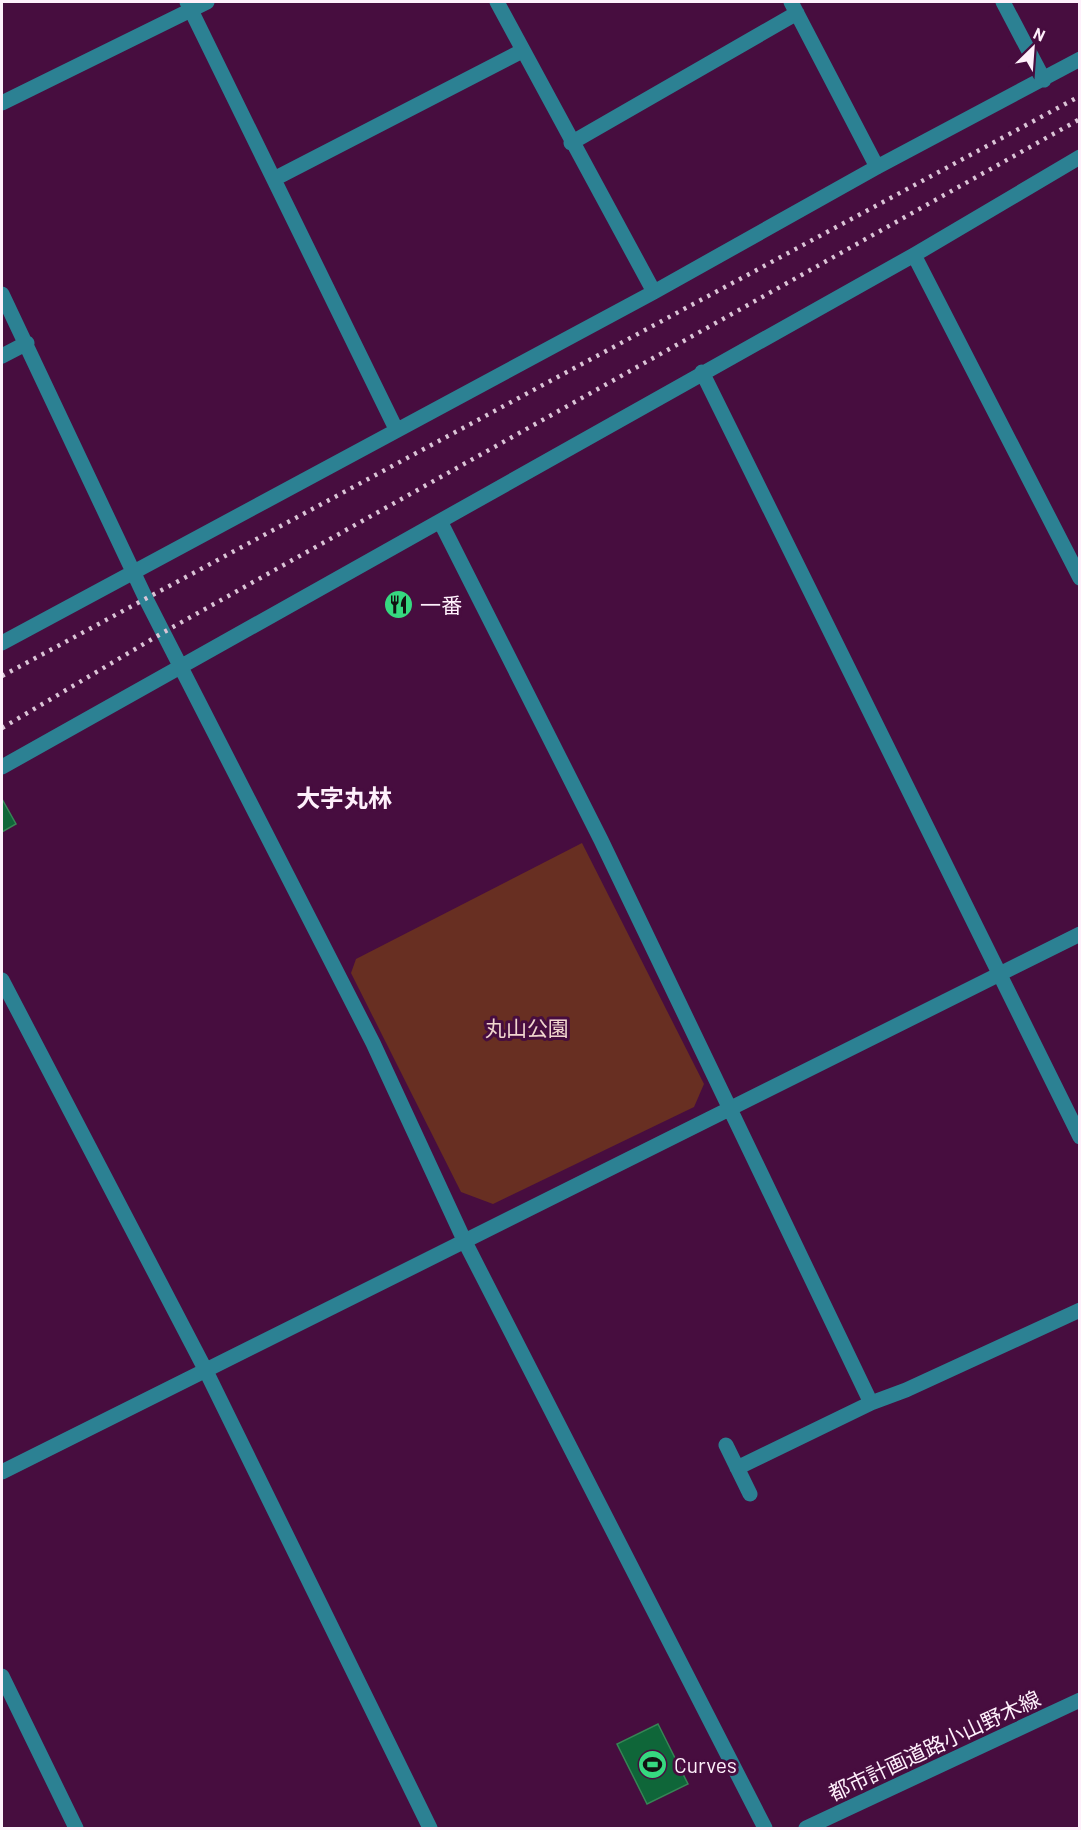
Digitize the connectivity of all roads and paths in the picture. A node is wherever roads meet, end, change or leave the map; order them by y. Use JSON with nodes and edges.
{"nodes":[{"id":1,"x":207,"y":2,"type":"edge"},
{"id":2,"x":497,"y":2,"type":"edge"},
{"id":3,"x":1003,"y":2,"type":"edge"},
{"id":4,"x":189,"y":5,"type":"edge"},
{"id":5,"x":794,"y":7,"type":"edge"},
{"id":6,"x":522,"y":51,"type":"junction"},
{"id":7,"x":1080,"y":59,"type":"edge"},
{"id":8,"x":1044,"y":80,"type":"junction"},
{"id":9,"x":2,"y":103,"type":"edge"},
{"id":10,"x":571,"y":143,"type":"junction"},
{"id":11,"x":1080,"y":157,"type":"edge"},
{"id":12,"x":877,"y":167,"type":"junction"},
{"id":13,"x":274,"y":179,"type":"junction"},
{"id":14,"x":914,"y":255,"type":"junction"},
{"id":15,"x":654,"y":292,"type":"junction"},
{"id":16,"x":2,"y":294,"type":"edge"},
{"id":17,"x":27,"y":343,"type":"junction"},
{"id":18,"x":2,"y":356,"type":"edge"},
{"id":19,"x":702,"y":372,"type":"junction"},
{"id":20,"x":396,"y":429,"type":"junction"},
{"id":21,"x":441,"y":523,"type":"junction"},
{"id":22,"x":133,"y":570,"type":"junction"},
{"id":23,"x":1080,"y":578,"type":"edge"},
{"id":24,"x":2,"y":643,"type":"edge"},
{"id":25,"x":182,"y":668,"type":"junction"},
{"id":26,"x":2,"y":767,"type":"edge"},
{"id":27,"x":1080,"y":934,"type":"edge"},
{"id":28,"x":999,"y":975,"type":"junction"},
{"id":29,"x":2,"y":980,"type":"edge"},
{"id":30,"x":729,"y":1110,"type":"junction"},
{"id":31,"x":1080,"y":1137,"type":"edge"},
{"id":32,"x":465,"y":1242,"type":"junction"},
{"id":33,"x":1080,"y":1310,"type":"edge"},
{"id":34,"x":205,"y":1370,"type":"junction"},
{"id":35,"x":871,"y":1403,"type":"junction"},
{"id":36,"x":726,"y":1445,"type":"dead end"},
{"id":37,"x":737,"y":1468,"type":"junction"},
{"id":38,"x":2,"y":1472,"type":"edge"},
{"id":39,"x":750,"y":1494,"type":"dead end"},
{"id":40,"x":2,"y":1676,"type":"edge"},
{"id":41,"x":1080,"y":1700,"type":"edge"},
{"id":42,"x":76,"y":1828,"type":"edge"},
{"id":43,"x":430,"y":1828,"type":"edge"},
{"id":44,"x":765,"y":1828,"type":"edge"},
{"id":45,"x":806,"y":1828,"type":"edge"}],
"edges":[{"from":1,"to":4,"type":"street"},
{"from":2,"to":6,"type":"street"},
{"from":3,"to":8,"type":"street"},
{"from":4,"to":9,"type":"street"},
{"from":4,"to":13,"type":"street"},
{"from":5,"to":10,"type":"street"},
{"from":5,"to":12,"type":"street"},
{"from":6,"to":10,"type":"street"},
{"from":6,"to":13,"type":"street"},
{"from":7,"to":8,"type":"street"},
{"from":8,"to":12,"type":"street"},
{"from":10,"to":15,"type":"street"},
{"from":11,"to":14,"type":"street"},
{"from":12,"to":15,"type":"street"},
{"from":13,"to":20,"type":"street"},
{"from":14,"to":19,"type":"street"},
{"from":14,"to":23,"type":"street"},
{"from":15,"to":20,"type":"street"},
{"from":16,"to":17,"type":"street"},
{"from":17,"to":18,"type":"street"},
{"from":17,"to":22,"type":"street"},
{"from":19,"to":21,"type":"street"},
{"from":19,"to":28,"type":"street"},
{"from":20,"to":22,"type":"street"},
{"from":21,"to":25,"type":"street"},
{"from":21,"to":30,"type":"street"},
{"from":22,"to":24,"type":"street"},
{"from":22,"to":25,"type":"street"},
{"from":25,"to":26,"type":"street"},
{"from":25,"to":32,"type":"street"},
{"from":27,"to":28,"type":"street"},
{"from":28,"to":30,"type":"street"},
{"from":28,"to":31,"type":"street"},
{"from":29,"to":34,"type":"street"},
{"from":30,"to":32,"type":"street"},
{"from":30,"to":35,"type":"street"},
{"from":32,"to":34,"type":"street"},
{"from":32,"to":44,"type":"street"},
{"from":33,"to":35,"type":"street"},
{"from":34,"to":38,"type":"street"},
{"from":34,"to":43,"type":"street"},
{"from":35,"to":37,"type":"street"},
{"from":36,"to":37,"type":"street"},
{"from":37,"to":39,"type":"street"},
{"from":40,"to":42,"type":"street"},
{"from":41,"to":45,"type":"street","name":"都市計画道路小山野木線"}]}
